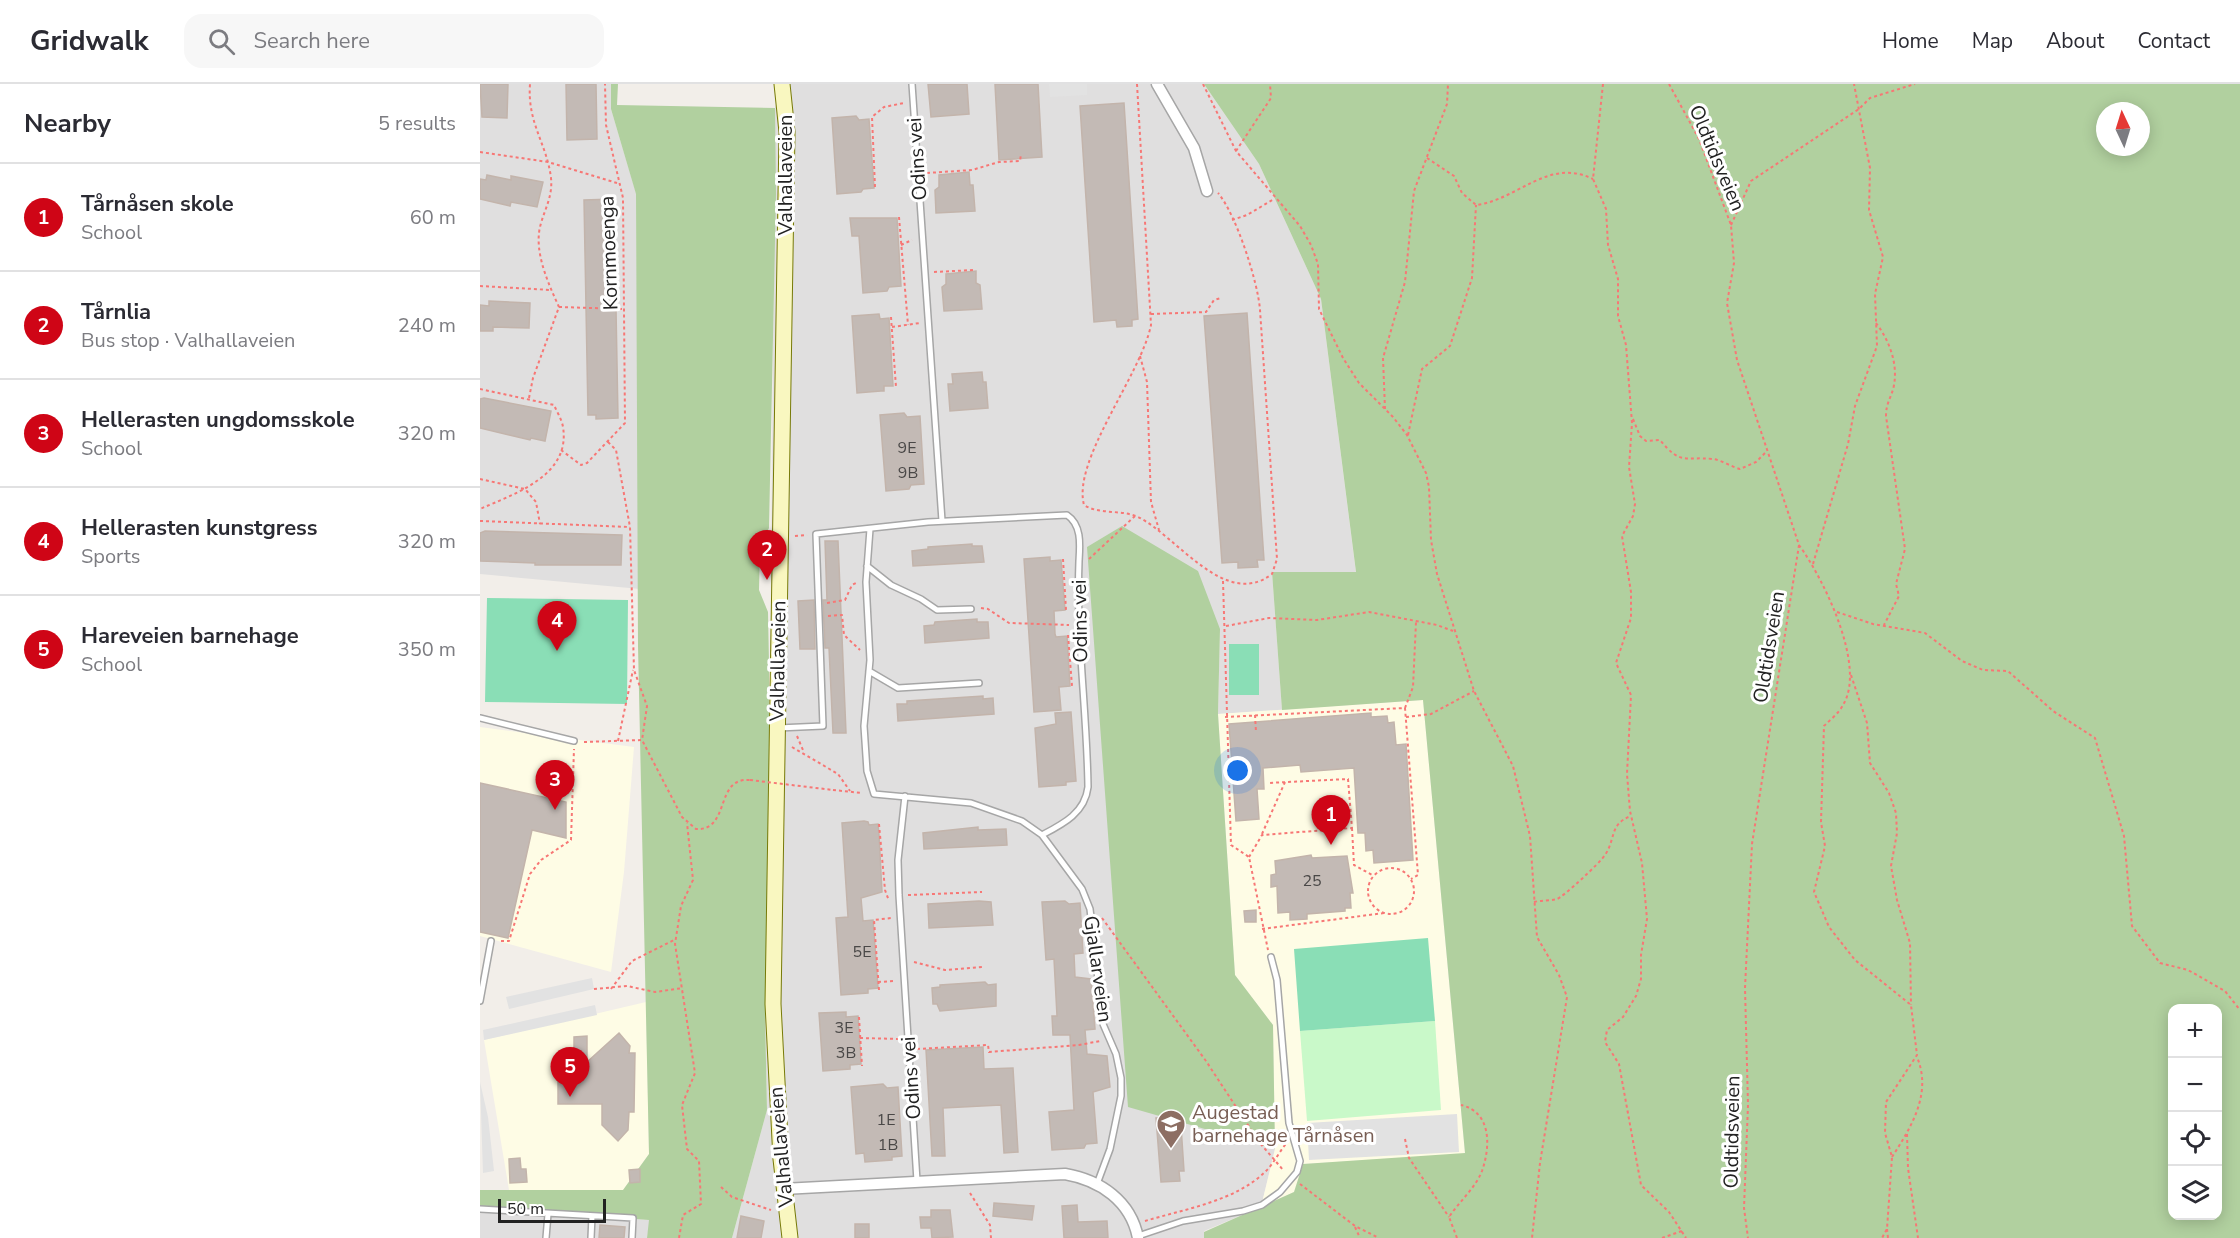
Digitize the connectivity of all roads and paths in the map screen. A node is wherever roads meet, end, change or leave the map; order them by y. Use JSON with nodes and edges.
{"nodes":[{"id":1,"x":531,"y":84,"type":"edge"},
{"id":2,"x":605,"y":84,"type":"edge"},
{"id":3,"x":782,"y":84,"type":"edge"},
{"id":4,"x":912,"y":84,"type":"edge"},
{"id":5,"x":1137,"y":84,"type":"edge"},
{"id":6,"x":1156,"y":84,"type":"edge"},
{"id":7,"x":1203,"y":84,"type":"edge"},
{"id":8,"x":1270,"y":84,"type":"edge"},
{"id":9,"x":1448,"y":84,"type":"edge"},
{"id":10,"x":1603,"y":84,"type":"edge"},
{"id":11,"x":1669,"y":84,"type":"edge"},
{"id":12,"x":1854,"y":84,"type":"edge"},
{"id":13,"x":1915,"y":84,"type":"edge"},
{"id":14,"x":913,"y":102,"type":"junction"},
{"id":15,"x":1859,"y":109,"type":"junction"},
{"id":16,"x":1236,"y":151,"type":"junction"},
{"id":17,"x":480,"y":152,"type":"edge"},
{"id":18,"x":1021,"y":154,"type":"dead end"},
{"id":19,"x":1426,"y":157,"type":"junction"},
{"id":20,"x":548,"y":162,"type":"junction"},
{"id":21,"x":918,"y":174,"type":"junction"},
{"id":22,"x":1593,"y":179,"type":"junction"},
{"id":23,"x":619,"y":183,"type":"junction"},
{"id":24,"x":875,"y":187,"type":"dead end"},
{"id":25,"x":1207,"y":190,"type":"joint"},
{"id":26,"x":1274,"y":199,"type":"junction"},
{"id":27,"x":1476,"y":205,"type":"junction"},
{"id":28,"x":899,"y":217,"type":"dead end"},
{"id":29,"x":1232,"y":220,"type":"junction"},
{"id":30,"x":1731,"y":225,"type":"junction"},
{"id":31,"x":916,"y":238,"type":"dead end"},
{"id":32,"x":901,"y":245,"type":"junction"},
{"id":33,"x":974,"y":270,"type":"dead end"},
{"id":34,"x":925,"y":273,"type":"junction"},
{"id":35,"x":480,"y":286,"type":"edge"},
{"id":36,"x":551,"y":290,"type":"junction"},
{"id":37,"x":1221,"y":298,"type":"dead end"},
{"id":38,"x":559,"y":308,"type":"junction"},
{"id":39,"x":625,"y":309,"type":"junction"},
{"id":40,"x":1151,"y":314,"type":"junction"},
{"id":41,"x":891,"y":317,"type":"dead end"},
{"id":42,"x":928,"y":323,"type":"junction"},
{"id":43,"x":1876,"y":323,"type":"junction"},
{"id":44,"x":908,"y":325,"type":"junction"},
{"id":45,"x":892,"y":327,"type":"junction"},
{"id":46,"x":1140,"y":356,"type":"junction"},
{"id":47,"x":896,"y":387,"type":"dead end"},
{"id":48,"x":480,"y":389,"type":"edge"},
{"id":49,"x":529,"y":398,"type":"junction"},
{"id":50,"x":1385,"y":409,"type":"junction"},
{"id":51,"x":1631,"y":415,"type":"junction"},
{"id":52,"x":1407,"y":435,"type":"junction"},
{"id":53,"x":608,"y":442,"type":"junction"},
{"id":54,"x":561,"y":450,"type":"junction"},
{"id":55,"x":1767,"y":451,"type":"junction"},
{"id":56,"x":480,"y":479,"type":"edge"},
{"id":57,"x":525,"y":489,"type":"junction"},
{"id":58,"x":480,"y":509,"type":"edge"},
{"id":59,"x":1135,"y":516,"type":"junction"},
{"id":60,"x":480,"y":521,"type":"edge"},
{"id":61,"x":942,"y":521,"type":"junction"},
{"id":62,"x":540,"y":524,"type":"junction"},
{"id":63,"x":630,"y":527,"type":"junction"},
{"id":64,"x":870,"y":529,"type":"junction"},
{"id":65,"x":1159,"y":530,"type":"junction"},
{"id":66,"x":816,"y":534,"type":"junction"},
{"id":67,"x":789,"y":536,"type":"dead end"},
{"id":68,"x":1799,"y":545,"type":"junction"},
{"id":69,"x":1063,"y":559,"type":"dead end"},
{"id":70,"x":1813,"y":564,"type":"junction"},
{"id":71,"x":867,"y":566,"type":"junction"},
{"id":72,"x":1079,"y":569,"type":"junction"},
{"id":73,"x":1223,"y":581,"type":"junction"},
{"id":74,"x":866,"y":582,"type":"junction"},
{"id":75,"x":818,"y":604,"type":"junction"},
{"id":76,"x":971,"y":609,"type":"joint"},
{"id":77,"x":1066,"y":610,"type":"dead end"},
{"id":78,"x":1837,"y":612,"type":"junction"},
{"id":79,"x":819,"y":616,"type":"junction"},
{"id":80,"x":1416,"y":621,"type":"junction"},
{"id":81,"x":1225,"y":626,"type":"junction"},
{"id":82,"x":1884,"y":626,"type":"junction"},
{"id":83,"x":1078,"y":627,"type":"junction"},
{"id":84,"x":1453,"y":631,"type":"junction"},
{"id":85,"x":1068,"y":635,"type":"dead end"},
{"id":86,"x":869,"y":654,"type":"junction"},
{"id":87,"x":633,"y":670,"type":"junction"},
{"id":88,"x":869,"y":670,"type":"junction"},
{"id":89,"x":1851,"y":675,"type":"junction"},
{"id":90,"x":979,"y":683,"type":"dead end"},
{"id":91,"x":1072,"y":686,"type":"dead end"},
{"id":92,"x":1474,"y":691,"type":"junction"},
{"id":93,"x":1405,"y":708,"type":"junction"},
{"id":94,"x":1255,"y":715,"type":"junction"},
{"id":95,"x":1225,"y":717,"type":"junction"},
{"id":96,"x":1406,"y":717,"type":"junction"},
{"id":97,"x":480,"y":718,"type":"edge"},
{"id":98,"x":797,"y":727,"type":"junction"},
{"id":99,"x":777,"y":728,"type":"junction"},
{"id":100,"x":1256,"y":732,"type":"dead end"},
{"id":101,"x":642,"y":740,"type":"junction"},
{"id":102,"x":574,"y":741,"type":"junction"},
{"id":103,"x":618,"y":741,"type":"junction"},
{"id":104,"x":786,"y":745,"type":"dead end"},
{"id":105,"x":805,"y":753,"type":"junction"},
{"id":106,"x":1285,"y":782,"type":"junction"},
{"id":107,"x":1269,"y":783,"type":"dead end"},
{"id":108,"x":905,"y":796,"type":"junction"},
{"id":109,"x":1631,"y":816,"type":"junction"},
{"id":110,"x":687,"y":823,"type":"junction"},
{"id":111,"x":879,"y":824,"type":"dead end"},
{"id":112,"x":1352,"y":828,"type":"junction"},
{"id":113,"x":1042,"y":835,"type":"junction"},
{"id":114,"x":1262,"y":835,"type":"junction"},
{"id":115,"x":1249,"y":857,"type":"junction"},
{"id":116,"x":1374,"y":876,"type":"junction"},
{"id":117,"x":1411,"y":879,"type":"junction"},
{"id":118,"x":982,"y":892,"type":"dead end"},
{"id":119,"x":899,"y":895,"type":"junction"},
{"id":120,"x":1534,"y":902,"type":"junction"},
{"id":121,"x":1090,"y":909,"type":"junction"},
{"id":122,"x":1386,"y":913,"type":"junction"},
{"id":123,"x":900,"y":914,"type":"junction"},
{"id":124,"x":1262,"y":929,"type":"junction"},
{"id":125,"x":676,"y":939,"type":"junction"},
{"id":126,"x":491,"y":941,"type":"joint"},
{"id":127,"x":1271,"y":957,"type":"joint"},
{"id":128,"x":902,"y":959,"type":"junction"},
{"id":129,"x":982,"y":968,"type":"dead end"},
{"id":130,"x":904,"y":980,"type":"junction"},
{"id":131,"x":878,"y":982,"type":"junction"},
{"id":132,"x":682,"y":988,"type":"junction"},
{"id":133,"x":594,"y":989,"type":"dead end"},
{"id":134,"x":611,"y":989,"type":"junction"},
{"id":135,"x":879,"y":990,"type":"dead end"},
{"id":136,"x":480,"y":1001,"type":"edge"},
{"id":137,"x":1911,"y":1005,"type":"junction"},
{"id":138,"x":2240,"y":1010,"type":"edge"},
{"id":139,"x":859,"y":1017,"type":"dead end"},
{"id":140,"x":1108,"y":1037,"type":"junction"},
{"id":141,"x":860,"y":1038,"type":"junction"},
{"id":142,"x":908,"y":1039,"type":"junction"},
{"id":143,"x":909,"y":1048,"type":"junction"},
{"id":144,"x":946,"y":1048,"type":"junction"},
{"id":145,"x":946,"y":1053,"type":"dead end"},
{"id":146,"x":1917,"y":1055,"type":"junction"},
{"id":147,"x":862,"y":1066,"type":"dead end"},
{"id":148,"x":1461,"y":1106,"type":"dead end"},
{"id":149,"x":1908,"y":1134,"type":"junction"},
{"id":150,"x":1293,"y":1139,"type":"junction"},
{"id":151,"x":1404,"y":1139,"type":"dead end"},
{"id":152,"x":1892,"y":1157,"type":"junction"},
{"id":153,"x":1273,"y":1162,"type":"junction"},
{"id":154,"x":1292,"y":1179,"type":"junction"},
{"id":155,"x":917,"y":1181,"type":"junction"},
{"id":156,"x":1097,"y":1184,"type":"junction"},
{"id":157,"x":721,"y":1187,"type":"dead end"},
{"id":158,"x":967,"y":1187,"type":"dead end"},
{"id":159,"x":783,"y":1189,"type":"junction"},
{"id":160,"x":480,"y":1209,"type":"edge"},
{"id":161,"x":777,"y":1210,"type":"dead end"},
{"id":162,"x":548,"y":1214,"type":"junction"},
{"id":163,"x":592,"y":1216,"type":"junction"},
{"id":164,"x":1449,"y":1217,"type":"junction"},
{"id":165,"x":1145,"y":1221,"type":"dead end"},
{"id":166,"x":1355,"y":1226,"type":"junction"},
{"id":167,"x":1887,"y":1229,"type":"junction"},
{"id":168,"x":1682,"y":1231,"type":"junction"},
{"id":169,"x":1138,"y":1237,"type":"edge"},
{"id":170,"x":546,"y":1238,"type":"edge"},
{"id":171,"x":591,"y":1238,"type":"edge"},
{"id":172,"x":632,"y":1238,"type":"edge"},
{"id":173,"x":679,"y":1238,"type":"edge"},
{"id":174,"x":790,"y":1238,"type":"edge"},
{"id":175,"x":991,"y":1238,"type":"edge"},
{"id":176,"x":1360,"y":1238,"type":"edge"},
{"id":177,"x":1379,"y":1238,"type":"edge"},
{"id":178,"x":1456,"y":1238,"type":"edge"},
{"id":179,"x":1532,"y":1238,"type":"edge"},
{"id":180,"x":1662,"y":1238,"type":"edge"},
{"id":181,"x":1686,"y":1238,"type":"edge"},
{"id":182,"x":1748,"y":1238,"type":"edge"},
{"id":183,"x":1882,"y":1238,"type":"edge"},
{"id":184,"x":1888,"y":1238,"type":"edge"},
{"id":185,"x":1918,"y":1238,"type":"edge"}],
"edges":[{"from":1,"to":20,"type":"path"},
{"from":2,"to":23,"type":"path","name":"Kornmoenga"},
{"from":3,"to":99,"type":"street","name":"Valhallaveien"},
{"from":4,"to":14,"type":"lane","name":"Odins vei"},
{"from":5,"to":40,"type":"path"},
{"from":6,"to":25,"type":"street"},
{"from":7,"to":16,"type":"path"},
{"from":8,"to":16,"type":"path"},
{"from":9,"to":19,"type":"path"},
{"from":10,"to":22,"type":"path"},
{"from":11,"to":30,"type":"path","name":"Oldtidsveien"},
{"from":12,"to":15,"type":"path"},
{"from":13,"to":15,"type":"path"},
{"from":14,"to":21,"type":"lane","name":"Odins vei"},
{"from":14,"to":24,"type":"path"},
{"from":15,"to":30,"type":"path"},
{"from":15,"to":43,"type":"path"},
{"from":16,"to":26,"type":"path"},
{"from":17,"to":20,"type":"path"},
{"from":18,"to":21,"type":"path"},
{"from":19,"to":27,"type":"path"},
{"from":19,"to":50,"type":"path"},
{"from":20,"to":23,"type":"path"},
{"from":20,"to":36,"type":"path"},
{"from":21,"to":34,"type":"lane","name":"Odins vei"},
{"from":22,"to":27,"type":"path"},
{"from":22,"to":51,"type":"path"},
{"from":23,"to":39,"type":"path","name":"Kornmoenga"},
{"from":25,"to":29,"type":"path"},
{"from":26,"to":29,"type":"path"},
{"from":26,"to":50,"type":"path"},
{"from":27,"to":52,"type":"path"},
{"from":28,"to":32,"type":"path"},
{"from":29,"to":73,"type":"path"},
{"from":30,"to":55,"type":"path","name":"Oldtidsveien"},
{"from":31,"to":32,"type":"path"},
{"from":32,"to":44,"type":"path"},
{"from":33,"to":34,"type":"path"},
{"from":34,"to":42,"type":"lane","name":"Odins vei"},
{"from":35,"to":36,"type":"path"},
{"from":36,"to":38,"type":"path"},
{"from":37,"to":40,"type":"path"},
{"from":38,"to":39,"type":"path"},
{"from":38,"to":49,"type":"path"},
{"from":39,"to":53,"type":"path","name":"Kornmoenga"},
{"from":40,"to":46,"type":"path"},
{"from":41,"to":45,"type":"path"},
{"from":42,"to":44,"type":"path"},
{"from":42,"to":61,"type":"lane","name":"Odins vei"},
{"from":43,"to":70,"type":"path"},
{"from":43,"to":82,"type":"path"},
{"from":44,"to":45,"type":"path"},
{"from":45,"to":47,"type":"path"},
{"from":46,"to":59,"type":"path"},
{"from":46,"to":65,"type":"path"},
{"from":48,"to":49,"type":"path"},
{"from":49,"to":54,"type":"path"},
{"from":50,"to":52,"type":"path"},
{"from":51,"to":55,"type":"path"},
{"from":51,"to":109,"type":"path"},
{"from":52,"to":84,"type":"path"},
{"from":53,"to":54,"type":"path"},
{"from":53,"to":63,"type":"path"},
{"from":54,"to":57,"type":"path"},
{"from":55,"to":68,"type":"path","name":"Oldtidsveien"},
{"from":56,"to":57,"type":"path"},
{"from":57,"to":58,"type":"path"},
{"from":57,"to":62,"type":"path"},
{"from":59,"to":65,"type":"path"},
{"from":59,"to":72,"type":"path"},
{"from":60,"to":62,"type":"path"},
{"from":61,"to":64,"type":"lane","name":"Odins vei"},
{"from":61,"to":72,"type":"lane","name":"Odins vei"},
{"from":62,"to":63,"type":"path"},
{"from":63,"to":87,"type":"path"},
{"from":64,"to":66,"type":"lane","name":"Odins vei"},
{"from":64,"to":71,"type":"lane"},
{"from":65,"to":73,"type":"path"},
{"from":66,"to":67,"type":"path"},
{"from":66,"to":75,"type":"lane"},
{"from":68,"to":70,"type":"path"},
{"from":68,"to":182,"type":"path","name":"Oldtidsveien"},
{"from":69,"to":77,"type":"path"},
{"from":70,"to":78,"type":"path"},
{"from":71,"to":74,"type":"lane"},
{"from":71,"to":76,"type":"lane"},
{"from":72,"to":83,"type":"lane","name":"Odins vei"},
{"from":73,"to":81,"type":"path"},
{"from":74,"to":75,"type":"path"},
{"from":74,"to":86,"type":"lane"},
{"from":75,"to":79,"type":"lane"},
{"from":76,"to":83,"type":"path"},
{"from":78,"to":82,"type":"path"},
{"from":78,"to":89,"type":"path"},
{"from":79,"to":86,"type":"path"},
{"from":79,"to":98,"type":"lane"},
{"from":80,"to":81,"type":"path"},
{"from":80,"to":84,"type":"path"},
{"from":80,"to":93,"type":"path"},
{"from":81,"to":95,"type":"path"},
{"from":82,"to":138,"type":"path"},
{"from":83,"to":113,"type":"lane","name":"Odins vei"},
{"from":84,"to":92,"type":"path"},
{"from":85,"to":91,"type":"path"},
{"from":86,"to":88,"type":"lane"},
{"from":87,"to":101,"type":"path"},
{"from":87,"to":103,"type":"path"},
{"from":88,"to":90,"type":"lane"},
{"from":88,"to":108,"type":"lane"},
{"from":89,"to":137,"type":"path"},
{"from":89,"to":137,"type":"path"},
{"from":92,"to":96,"type":"path"},
{"from":92,"to":120,"type":"path"},
{"from":93,"to":94,"type":"path"},
{"from":93,"to":96,"type":"path"},
{"from":94,"to":95,"type":"path"},
{"from":94,"to":100,"type":"path"},
{"from":95,"to":115,"type":"path"},
{"from":96,"to":117,"type":"path"},
{"from":97,"to":102,"type":"lane"},
{"from":98,"to":99,"type":"lane"},
{"from":98,"to":105,"type":"path"},
{"from":99,"to":159,"type":"street","name":"Valhallaveien"},
{"from":101,"to":103,"type":"path"},
{"from":101,"to":110,"type":"path"},
{"from":102,"to":103,"type":"path"},
{"from":102,"to":126,"type":"path"},
{"from":104,"to":105,"type":"path"},
{"from":105,"to":110,"type":"path","bridge":true},
{"from":106,"to":107,"type":"path"},
{"from":106,"to":112,"type":"path"},
{"from":106,"to":114,"type":"path"},
{"from":108,"to":113,"type":"lane"},
{"from":108,"to":119,"type":"lane","name":"Odins vei"},
{"from":109,"to":120,"type":"path"},
{"from":109,"to":168,"type":"path"},
{"from":110,"to":125,"type":"path"},
{"from":111,"to":123,"type":"path"},
{"from":112,"to":114,"type":"path"},
{"from":112,"to":116,"type":"path"},
{"from":113,"to":121,"type":"lane","name":"Gjallarveien"},
{"from":114,"to":115,"type":"path"},
{"from":115,"to":124,"type":"path"},
{"from":116,"to":117,"type":"path"},
{"from":116,"to":122,"type":"path"},
{"from":117,"to":122,"type":"path"},
{"from":118,"to":119,"type":"path"},
{"from":119,"to":123,"type":"lane","name":"Odins vei"},
{"from":120,"to":179,"type":"path"},
{"from":121,"to":140,"type":"lane","name":"Gjallarveien"},
{"from":121,"to":153,"type":"path"},
{"from":122,"to":124,"type":"path"},
{"from":123,"to":128,"type":"lane","name":"Odins vei"},
{"from":123,"to":131,"type":"path"},
{"from":124,"to":127,"type":"path"},
{"from":125,"to":132,"type":"path"},
{"from":125,"to":134,"type":"path"},
{"from":126,"to":136,"type":"lane"},
{"from":127,"to":150,"type":"lane"},
{"from":128,"to":129,"type":"path"},
{"from":128,"to":130,"type":"lane","name":"Odins vei"},
{"from":130,"to":131,"type":"path"},
{"from":130,"to":142,"type":"lane","name":"Odins vei"},
{"from":131,"to":135,"type":"path"},
{"from":132,"to":134,"type":"path"},
{"from":132,"to":173,"type":"path"},
{"from":133,"to":134,"type":"path"},
{"from":137,"to":146,"type":"path"},
{"from":139,"to":141,"type":"path"},
{"from":140,"to":144,"type":"path"},
{"from":140,"to":156,"type":"lane","name":"Gjallarveien"},
{"from":141,"to":142,"type":"path"},
{"from":141,"to":147,"type":"path"},
{"from":142,"to":143,"type":"lane","name":"Odins vei"},
{"from":143,"to":144,"type":"path"},
{"from":143,"to":155,"type":"lane","name":"Odins vei"},
{"from":144,"to":145,"type":"path"},
{"from":146,"to":149,"type":"path"},
{"from":146,"to":152,"type":"path"},
{"from":148,"to":164,"type":"path"},
{"from":149,"to":152,"type":"path"},
{"from":149,"to":185,"type":"path"},
{"from":150,"to":153,"type":"path"},
{"from":150,"to":154,"type":"lane"},
{"from":151,"to":164,"type":"path"},
{"from":152,"to":167,"type":"path"},
{"from":153,"to":154,"type":"path"},
{"from":153,"to":165,"type":"path"},
{"from":154,"to":166,"type":"path"},
{"from":154,"to":169,"type":"lane"},
{"from":155,"to":156,"type":"street"},
{"from":155,"to":159,"type":"street"},
{"from":156,"to":169,"type":"street"},
{"from":157,"to":161,"type":"path"},
{"from":158,"to":175,"type":"path"},
{"from":159,"to":174,"type":"street","name":"Valhallaveien"},
{"from":160,"to":162,"type":"lane"},
{"from":162,"to":163,"type":"lane"},
{"from":162,"to":170,"type":"lane"},
{"from":163,"to":171,"type":"lane"},
{"from":163,"to":172,"type":"lane"},
{"from":164,"to":178,"type":"path"},
{"from":166,"to":176,"type":"path"},
{"from":166,"to":177,"type":"path"},
{"from":167,"to":183,"type":"path"},
{"from":167,"to":184,"type":"path"},
{"from":168,"to":180,"type":"path"},
{"from":168,"to":181,"type":"path"}]}
